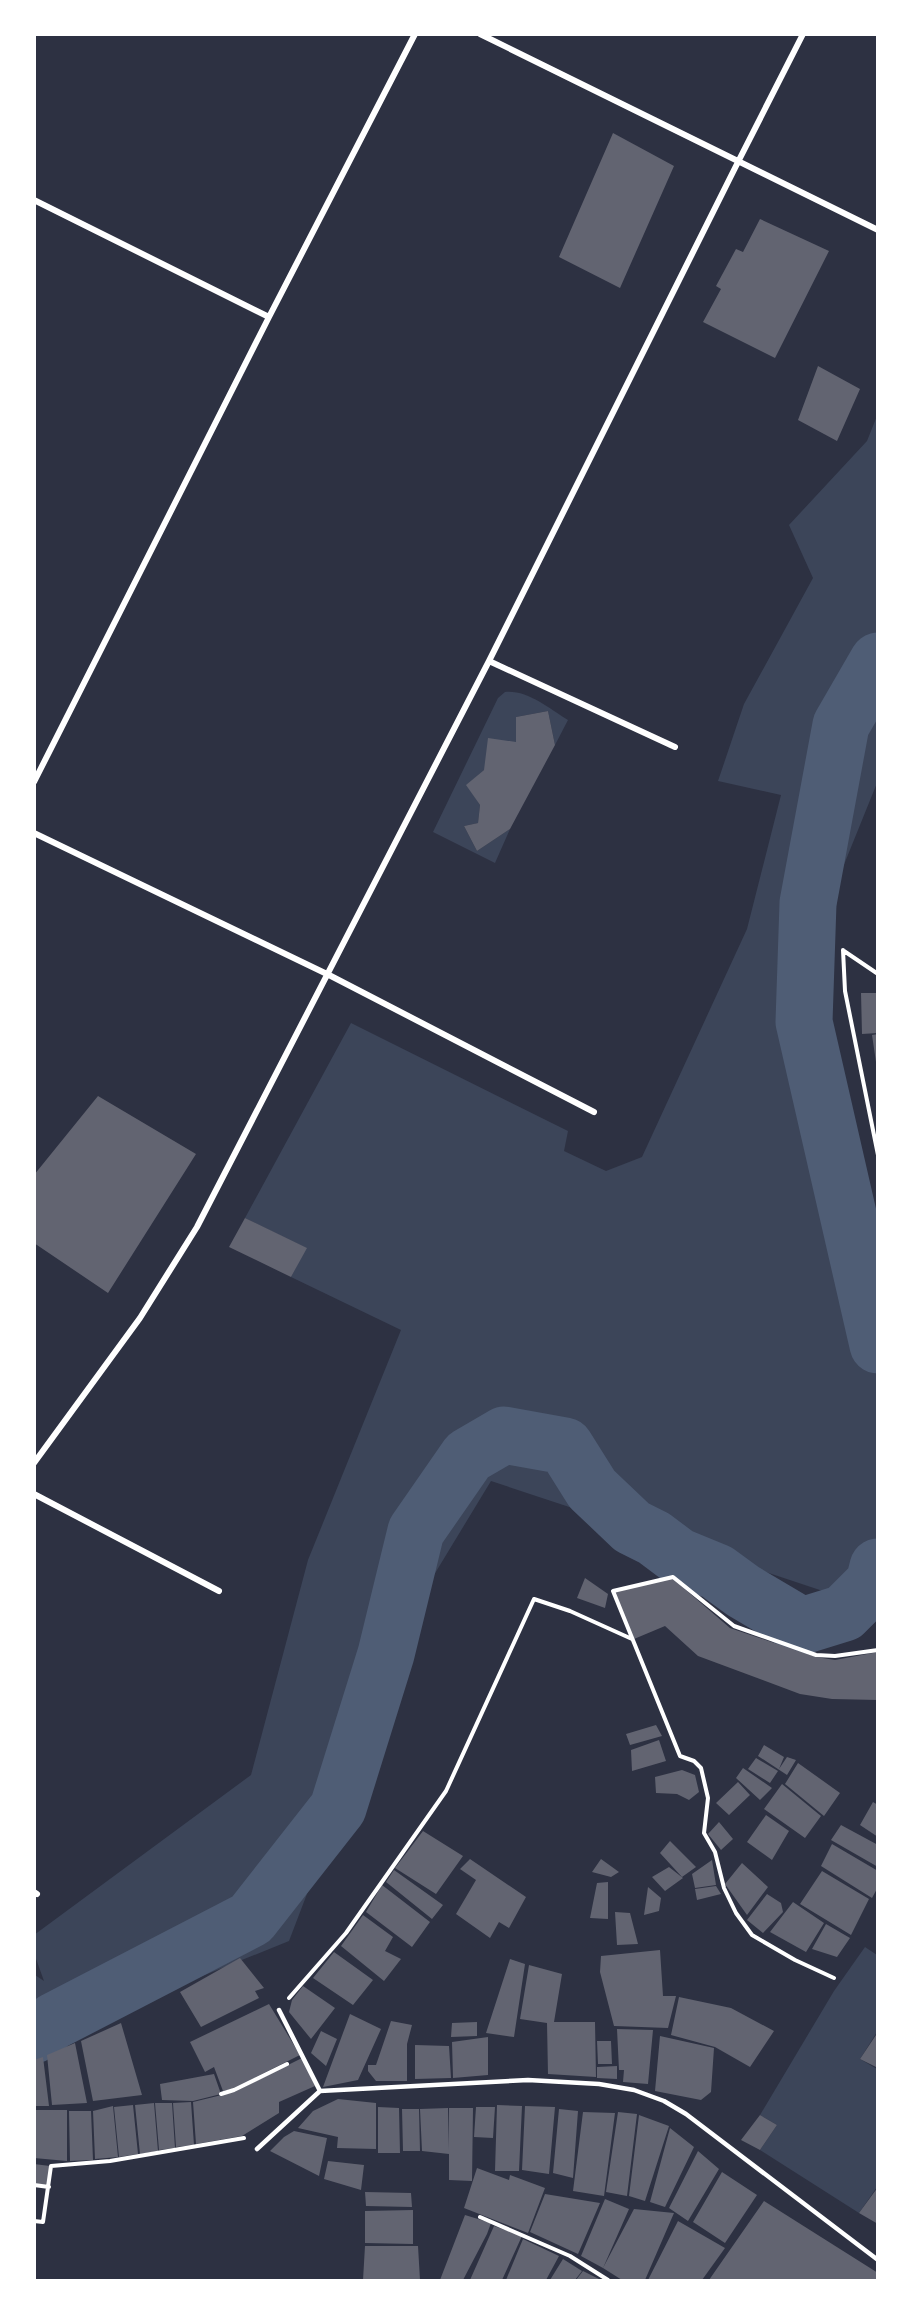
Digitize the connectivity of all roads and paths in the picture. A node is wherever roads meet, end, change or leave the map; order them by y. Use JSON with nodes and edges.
{"nodes":[{"id":1,"x":415,"y":34,"type":"edge"},
{"id":2,"x":480,"y":34,"type":"edge"},
{"id":3,"x":803,"y":34,"type":"edge"},
{"id":4,"x":738,"y":162,"type":"junction"},
{"id":5,"x":34,"y":200,"type":"edge"},
{"id":6,"x":878,"y":230,"type":"edge"},
{"id":7,"x":269,"y":316,"type":"junction"},
{"id":8,"x":489,"y":661,"type":"junction"},
{"id":9,"x":675,"y":747,"type":"dead end"},
{"id":10,"x":34,"y":782,"type":"edge"},
{"id":11,"x":34,"y":833,"type":"edge"},
{"id":12,"x":878,"y":974,"type":"edge"},
{"id":13,"x":329,"y":975,"type":"junction"},
{"id":14,"x":594,"y":1112,"type":"dead end"},
{"id":15,"x":878,"y":1155,"type":"edge"},
{"id":16,"x":34,"y":1463,"type":"edge"},
{"id":17,"x":34,"y":1494,"type":"edge"},
{"id":18,"x":219,"y":1591,"type":"dead end"},
{"id":19,"x":632,"y":1639,"type":"junction"},
{"id":20,"x":878,"y":1650,"type":"edge"},
{"id":21,"x":834,"y":1978,"type":"dead end"},
{"id":22,"x":279,"y":2010,"type":"joint"},
{"id":23,"x":294,"y":2061,"type":"dead end"},
{"id":24,"x":320,"y":2091,"type":"junction"},
{"id":25,"x":221,"y":2094,"type":"dead end"},
{"id":26,"x":246,"y":2138,"type":"dead end"},
{"id":27,"x":257,"y":2149,"type":"dead end"},
{"id":28,"x":34,"y":2185,"type":"edge"},
{"id":29,"x":49,"y":2187,"type":"junction"},
{"id":30,"x":480,"y":2217,"type":"dead end"},
{"id":31,"x":34,"y":2221,"type":"edge"},
{"id":32,"x":878,"y":2260,"type":"edge"},
{"id":33,"x":608,"y":2280,"type":"edge"}],
"edges":[{"from":1,"to":7,"type":"street"},
{"from":2,"to":4,"type":"street"},
{"from":3,"to":4,"type":"street"},
{"from":4,"to":6,"type":"street"},
{"from":4,"to":8,"type":"street"},
{"from":5,"to":7,"type":"street"},
{"from":7,"to":10,"type":"street"},
{"from":8,"to":9,"type":"street"},
{"from":8,"to":13,"type":"street"},
{"from":11,"to":13,"type":"street"},
{"from":12,"to":15,"type":"path"},
{"from":13,"to":14,"type":"street"},
{"from":13,"to":16,"type":"street"},
{"from":17,"to":18,"type":"street"},
{"from":19,"to":20,"type":"path"},
{"from":19,"to":21,"type":"path"},
{"from":19,"to":22,"type":"path"},
{"from":22,"to":24,"type":"lane"},
{"from":23,"to":25,"type":"path"},
{"from":24,"to":27,"type":"lane"},
{"from":24,"to":32,"type":"lane"},
{"from":26,"to":29,"type":"path"},
{"from":28,"to":29,"type":"path"},
{"from":29,"to":31,"type":"path"},
{"from":30,"to":33,"type":"path"}]}
